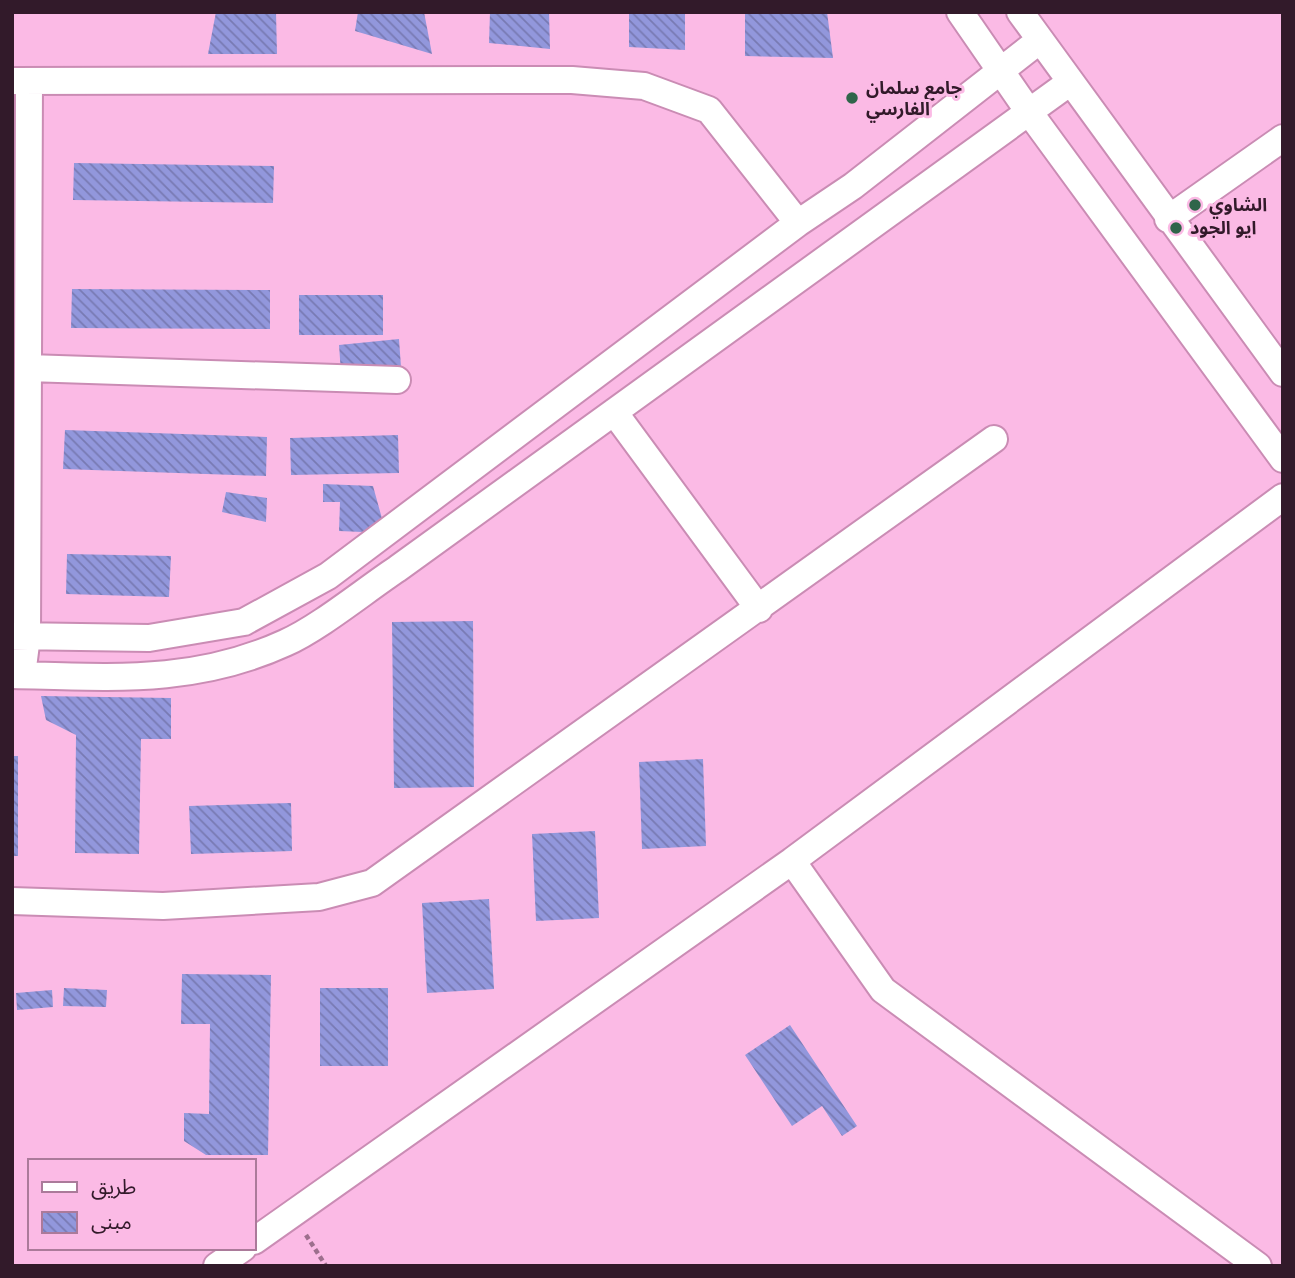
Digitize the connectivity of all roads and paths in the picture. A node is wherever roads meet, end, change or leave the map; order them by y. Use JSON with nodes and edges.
{"nodes":[{"id":1,"x":960,"y":12,"type":"edge"},
{"id":2,"x":1020,"y":12,"type":"edge"},
{"id":3,"x":1040,"y":40,"type":"junction"},
{"id":4,"x":1001,"y":73,"type":"junction"},
{"id":5,"x":20,"y":81,"type":"edge"},
{"id":6,"x":1069,"y":83,"type":"junction"},
{"id":7,"x":1029,"y":112,"type":"junction"},
{"id":8,"x":1283,"y":138,"type":"edge"},
{"id":9,"x":1168,"y":219,"type":"junction"},
{"id":10,"x":797,"y":223,"type":"junction"},
{"id":11,"x":28,"y":368,"type":"junction"},
{"id":12,"x":1283,"y":373,"type":"edge"},
{"id":13,"x":397,"y":380,"type":"dead end"},
{"id":14,"x":614,"y":412,"type":"junction"},
{"id":15,"x":994,"y":439,"type":"dead end"},
{"id":16,"x":1283,"y":458,"type":"edge"},
{"id":17,"x":1283,"y":497,"type":"edge"},
{"id":18,"x":759,"y":609,"type":"junction"},
{"id":19,"x":20,"y":636,"type":"edge"},
{"id":20,"x":17,"y":675,"type":"edge"},
{"id":21,"x":792,"y":861,"type":"junction"},
{"id":22,"x":12,"y":901,"type":"edge"},
{"id":23,"x":292,"y":1214,"type":"junction"},
{"id":24,"x":256,"y":1240,"type":"edge"},
{"id":25,"x":240,"y":1250,"type":"edge"},
{"id":26,"x":217,"y":1266,"type":"edge"},
{"id":27,"x":326,"y":1266,"type":"edge"},
{"id":28,"x":1258,"y":1266,"type":"edge"}],
"edges":[{"from":1,"to":4,"type":"street"},
{"from":2,"to":3,"type":"street"},
{"from":3,"to":4,"type":"street"},
{"from":3,"to":6,"type":"street"},
{"from":4,"to":7,"type":"street"},
{"from":4,"to":10,"type":"street"},
{"from":5,"to":10,"type":"street"},
{"from":5,"to":11,"type":"street"},
{"from":6,"to":7,"type":"street"},
{"from":6,"to":9,"type":"street"},
{"from":7,"to":14,"type":"street"},
{"from":7,"to":16,"type":"street"},
{"from":8,"to":9,"type":"street"},
{"from":9,"to":12,"type":"street"},
{"from":10,"to":19,"type":"street"},
{"from":11,"to":13,"type":"street"},
{"from":11,"to":19,"type":"street"},
{"from":14,"to":18,"type":"street"},
{"from":14,"to":20,"type":"street"},
{"from":15,"to":18,"type":"street"},
{"from":17,"to":21,"type":"street"},
{"from":18,"to":22,"type":"street"},
{"from":19,"to":20,"type":"street"},
{"from":21,"to":23,"type":"street"},
{"from":21,"to":28,"type":"street"},
{"from":23,"to":24,"type":"street"},
{"from":23,"to":27,"type":"path"},
{"from":25,"to":26,"type":"street"}]}
